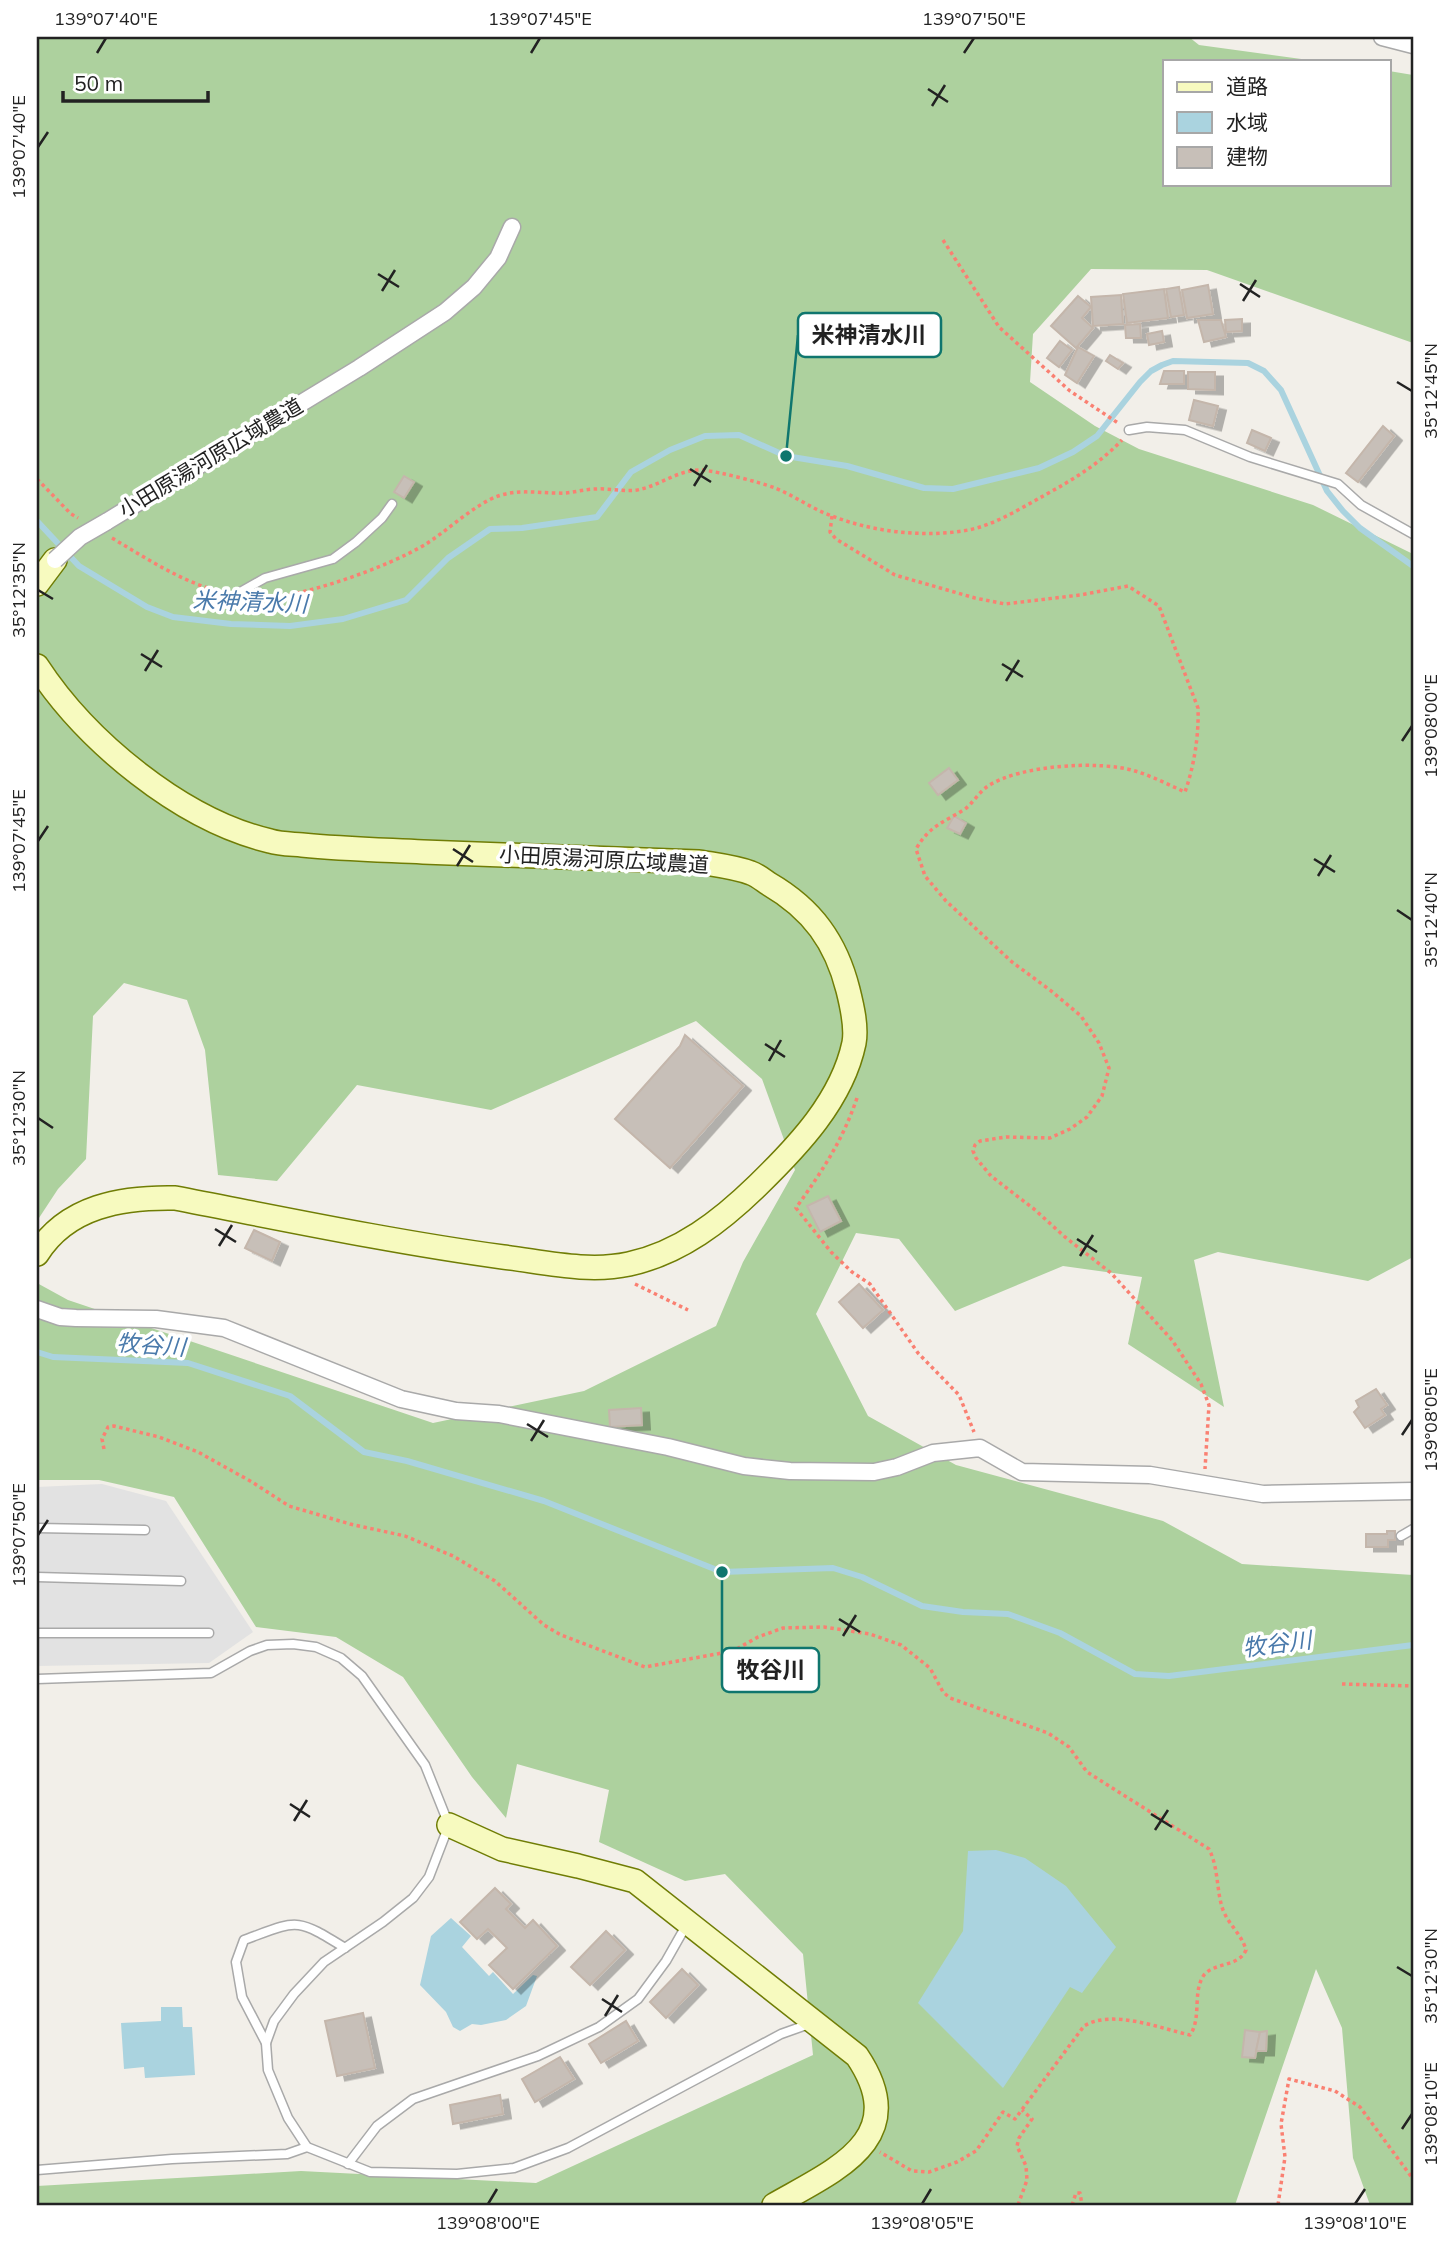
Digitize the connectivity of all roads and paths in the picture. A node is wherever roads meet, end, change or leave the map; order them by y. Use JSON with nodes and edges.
{"nodes":[{"id":1,"x":1382,"y":37,"type":"edge"},
{"id":2,"x":1413,"y":44,"type":"edge"},
{"id":3,"x":512,"y":228,"type":"dead end"},
{"id":4,"x":943,"y":240,"type":"dead end"},
{"id":5,"x":1126,"y":428,"type":"junction"},
{"id":6,"x":37,"y":479,"type":"edge"},
{"id":7,"x":392,"y":504,"type":"dead end"},
{"id":8,"x":832,"y":516,"type":"junction"},
{"id":9,"x":81,"y":520,"type":"dead end"},
{"id":10,"x":108,"y":529,"type":"junction"},
{"id":11,"x":1413,"y":534,"type":"edge"},
{"id":12,"x":55,"y":560,"type":"joint"},
{"id":13,"x":37,"y":584,"type":"edge"},
{"id":14,"x":235,"y":595,"type":"junction"},
{"id":15,"x":37,"y":666,"type":"edge"},
{"id":16,"x":858,"y":1095,"type":"dead end"},
{"id":17,"x":38,"y":1252,"type":"edge"},
{"id":18,"x":619,"y":1265,"type":"junction"},
{"id":19,"x":37,"y":1309,"type":"edge"},
{"id":20,"x":688,"y":1310,"type":"dead end"},
{"id":21,"x":980,"y":1447,"type":"junction"},
{"id":22,"x":104,"y":1449,"type":"dead end"},
{"id":23,"x":1203,"y":1485,"type":"junction"},
{"id":24,"x":1413,"y":1492,"type":"edge"},
{"id":25,"x":37,"y":1528,"type":"edge"},
{"id":26,"x":1413,"y":1528,"type":"edge"},
{"id":27,"x":145,"y":1531,"type":"dead end"},
{"id":28,"x":1401,"y":1536,"type":"dead end"},
{"id":29,"x":37,"y":1577,"type":"edge"},
{"id":30,"x":181,"y":1581,"type":"dead end"},
{"id":31,"x":37,"y":1633,"type":"edge"},
{"id":32,"x":209,"y":1633,"type":"dead end"},
{"id":33,"x":37,"y":1679,"type":"edge"},
{"id":34,"x":1342,"y":1684,"type":"dead end"},
{"id":35,"x":1413,"y":1686,"type":"edge"},
{"id":36,"x":449,"y":1825,"type":"junction"},
{"id":37,"x":688,"y":1921,"type":"junction"},
{"id":38,"x":345,"y":1948,"type":"junction"},
{"id":39,"x":815,"y":2022,"type":"junction"},
{"id":40,"x":266,"y":2043,"type":"junction"},
{"id":41,"x":1022,"y":2110,"type":"junction"},
{"id":42,"x":865,"y":2143,"type":"junction"},
{"id":43,"x":307,"y":2147,"type":"junction"},
{"id":44,"x":348,"y":2164,"type":"junction"},
{"id":45,"x":37,"y":2170,"type":"edge"},
{"id":46,"x":1413,"y":2179,"type":"edge"},
{"id":47,"x":774,"y":2205,"type":"edge"},
{"id":48,"x":1018,"y":2205,"type":"edge"},
{"id":49,"x":1072,"y":2205,"type":"edge"},
{"id":50,"x":1082,"y":2205,"type":"edge"},
{"id":51,"x":1278,"y":2205,"type":"edge"}],
"edges":[{"from":1,"to":2,"type":"street"},
{"from":3,"to":10,"type":"street","name":"小田原湯河原広域農道"},
{"from":4,"to":5,"type":"path"},
{"from":5,"to":8,"type":"path"},
{"from":5,"to":11,"type":"lane"},
{"from":6,"to":9,"type":"path"},
{"from":7,"to":14,"type":"lane"},
{"from":8,"to":14,"type":"path"},
{"from":8,"to":23,"type":"path"},
{"from":10,"to":12,"type":"street","name":"小田原湯河原広域農道","bridge":true},
{"from":10,"to":14,"type":"path"},
{"from":12,"to":13,"type":"street","name":"小田原湯河原広域農道"},
{"from":15,"to":18,"type":"street","name":"小田原湯河原広域農道"},
{"from":16,"to":21,"type":"path"},
{"from":17,"to":18,"type":"street","name":"小田原湯河原広域農道"},
{"from":18,"to":20,"type":"path"},
{"from":19,"to":21,"type":"street"},
{"from":21,"to":23,"type":"street"},
{"from":22,"to":41,"type":"path"},
{"from":23,"to":24,"type":"street"},
{"from":25,"to":27,"type":"lane"},
{"from":26,"to":28,"type":"lane"},
{"from":29,"to":30,"type":"lane"},
{"from":31,"to":32,"type":"lane"},
{"from":33,"to":36,"type":"lane"},
{"from":34,"to":35,"type":"path"},
{"from":36,"to":37,"type":"street"},
{"from":36,"to":38,"type":"lane"},
{"from":37,"to":39,"type":"street"},
{"from":37,"to":44,"type":"lane"},
{"from":38,"to":40,"type":"lane"},
{"from":38,"to":40,"type":"lane"},
{"from":39,"to":42,"type":"street"},
{"from":39,"to":44,"type":"lane"},
{"from":40,"to":43,"type":"lane"},
{"from":41,"to":42,"type":"path"},
{"from":41,"to":48,"type":"path"},
{"from":42,"to":47,"type":"street"},
{"from":43,"to":44,"type":"lane"},
{"from":43,"to":45,"type":"lane"},
{"from":46,"to":51,"type":"path"},
{"from":49,"to":50,"type":"path"}]}
